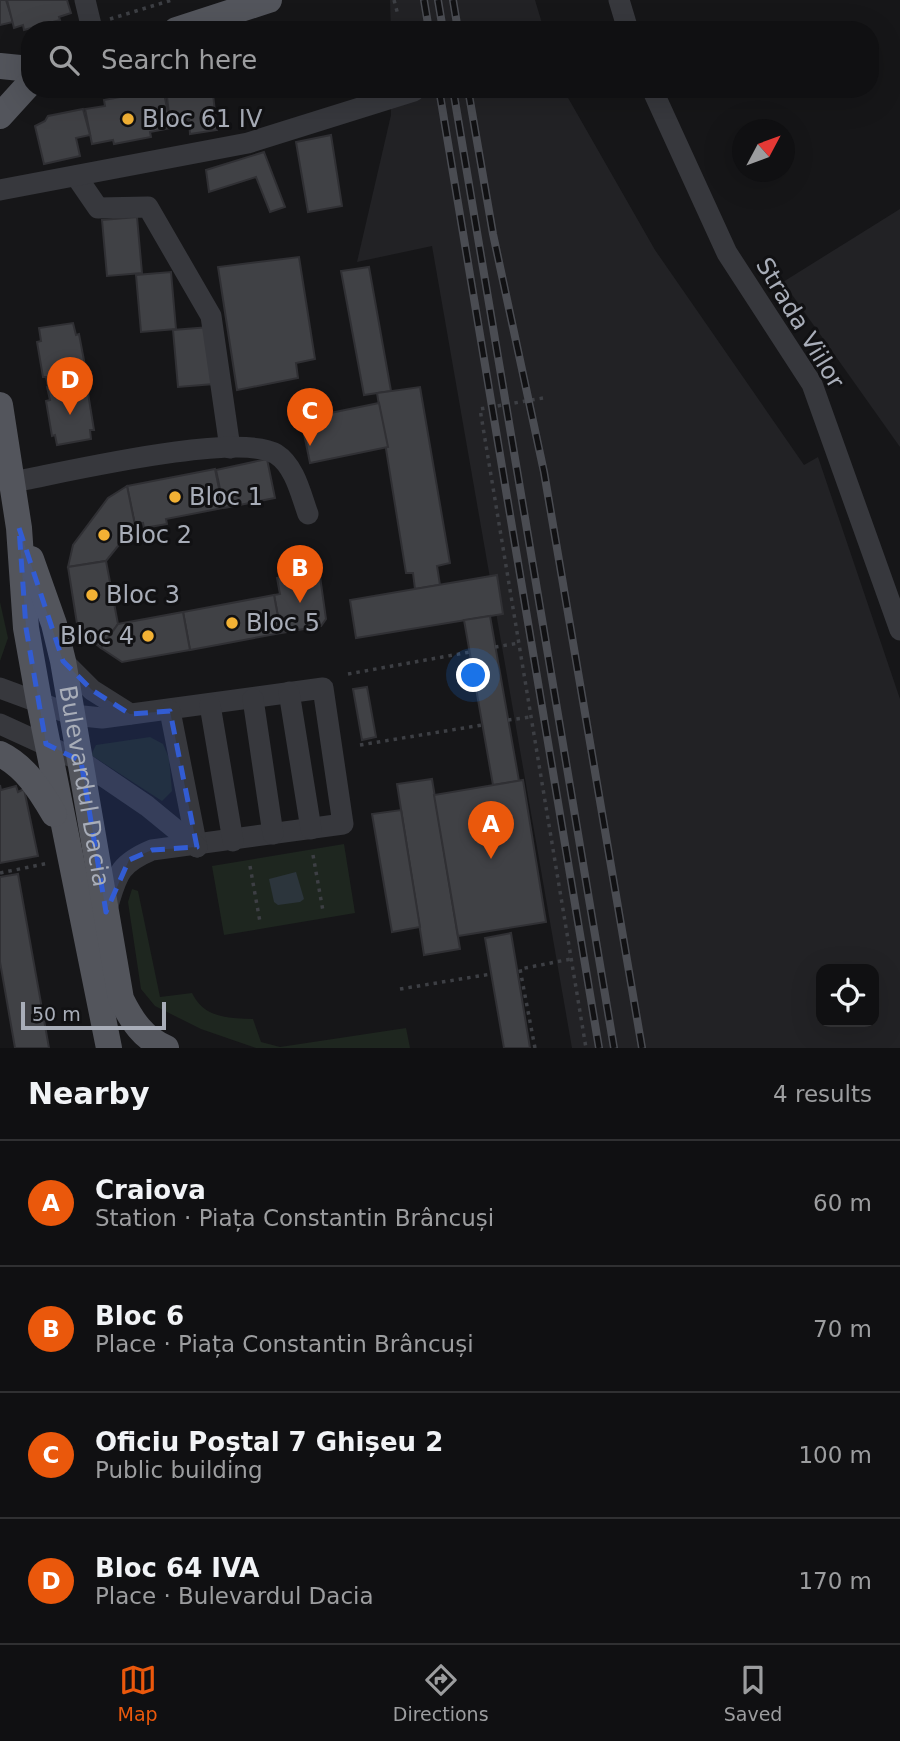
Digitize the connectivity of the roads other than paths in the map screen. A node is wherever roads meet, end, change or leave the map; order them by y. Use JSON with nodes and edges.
{"nodes":[{"id":1,"x":85,"y":0,"type":"edge"},
{"id":2,"x":269,"y":0,"type":"edge"},
{"id":3,"x":619,"y":0,"type":"edge"},
{"id":4,"x":90,"y":21,"type":"edge"},
{"id":5,"x":204,"y":21,"type":"edge"},
{"id":6,"x":625,"y":21,"type":"edge"},
{"id":7,"x":0,"y":66,"type":"edge"},
{"id":8,"x":21,"y":70,"type":"edge"},
{"id":9,"x":21,"y":76,"type":"edge"},
{"id":10,"x":0,"y":85,"type":"edge"},
{"id":11,"x":21,"y":93,"type":"edge"},
{"id":12,"x":389,"y":98,"type":"edge"},
{"id":13,"x":656,"y":98,"type":"edge"},
{"id":14,"x":0,"y":116,"type":"edge"},
{"id":15,"x":76,"y":176,"type":"junction"},
{"id":16,"x":0,"y":190,"type":"edge"},
{"id":17,"x":0,"y":405,"type":"edge"},
{"id":18,"x":230,"y":448,"type":"junction"},
{"id":19,"x":13,"y":482,"type":"junction"},
{"id":20,"x":308,"y":514,"type":"dead end"},
{"id":21,"x":19,"y":528,"type":"junction"},
{"id":22,"x":900,"y":630,"type":"edge"},
{"id":23,"x":63,"y":661,"type":"junction"},
{"id":24,"x":0,"y":688,"type":"edge"},
{"id":25,"x":289,"y":692,"type":"junction"},
{"id":26,"x":253,"y":699,"type":"junction"},
{"id":27,"x":39,"y":701,"type":"junction"},
{"id":28,"x":210,"y":705,"type":"junction"},
{"id":29,"x":170,"y":711,"type":"junction"},
{"id":30,"x":130,"y":714,"type":"junction"},
{"id":31,"x":73,"y":715,"type":"junction"},
{"id":32,"x":0,"y":724,"type":"edge"},
{"id":33,"x":46,"y":744,"type":"junction"},
{"id":34,"x":0,"y":754,"type":"edge"},
{"id":35,"x":81,"y":761,"type":"junction"},
{"id":36,"x":311,"y":829,"type":"junction"},
{"id":37,"x":272,"y":835,"type":"junction"},
{"id":38,"x":233,"y":841,"type":"junction"},
{"id":39,"x":68,"y":847,"type":"junction"},
{"id":40,"x":197,"y":847,"type":"junction"},
{"id":41,"x":106,"y":912,"type":"junction"},
{"id":42,"x":153,"y":1046,"type":"edge"},
{"id":43,"x":109,"y":1048,"type":"edge"}],
"edges":[{"from":1,"to":4,"type":"street"},
{"from":2,"to":5,"type":"main road"},
{"from":3,"to":6,"type":"street"},
{"from":7,"to":8,"type":"main road"},
{"from":9,"to":10,"type":"main road"},
{"from":11,"to":14,"type":"main road"},
{"from":12,"to":15,"type":"street"},
{"from":13,"to":22,"type":"street","name":"Strada Viilor"},
{"from":15,"to":16,"type":"street"},
{"from":15,"to":18,"type":"street"},
{"from":17,"to":19,"type":"main road","name":"Bulevardul Dacia"},
{"from":18,"to":19,"type":"street"},
{"from":18,"to":20,"type":"street"},
{"from":19,"to":21,"type":"main road","name":"Bulevardul Dacia"},
{"from":21,"to":23,"type":"main road","name":"Bulevardul Dacia"},
{"from":21,"to":27,"type":"main road","name":"Bulevardul Dacia"},
{"from":23,"to":30,"type":"street"},
{"from":23,"to":31,"type":"main road","name":"Bulevardul Dacia"},
{"from":24,"to":27,"type":"street"},
{"from":25,"to":26,"type":"street"},
{"from":25,"to":36,"type":"street"},
{"from":25,"to":36,"type":"street"},
{"from":26,"to":28,"type":"street"},
{"from":26,"to":37,"type":"street"},
{"from":27,"to":31,"type":"street"},
{"from":27,"to":33,"type":"main road","name":"Bulevardul Dacia"},
{"from":28,"to":29,"type":"street"},
{"from":28,"to":38,"type":"street"},
{"from":29,"to":30,"type":"street"},
{"from":29,"to":40,"type":"street"},
{"from":30,"to":31,"type":"street"},
{"from":31,"to":35,"type":"main road","name":"Bulevardul Dacia"},
{"from":32,"to":33,"type":"street"},
{"from":33,"to":35,"type":"street"},
{"from":33,"to":39,"type":"main road","name":"Bulevardul Dacia"},
{"from":34,"to":39,"type":"main road"},
{"from":35,"to":40,"type":"street"},
{"from":35,"to":41,"type":"main road","name":"Bulevardul Dacia"},
{"from":36,"to":37,"type":"street"},
{"from":37,"to":38,"type":"street"},
{"from":38,"to":40,"type":"street"},
{"from":39,"to":43,"type":"main road","name":"Bulevardul Dacia"},
{"from":40,"to":41,"type":"street"},
{"from":41,"to":42,"type":"main road","name":"Bulevardul Dacia"}]}
